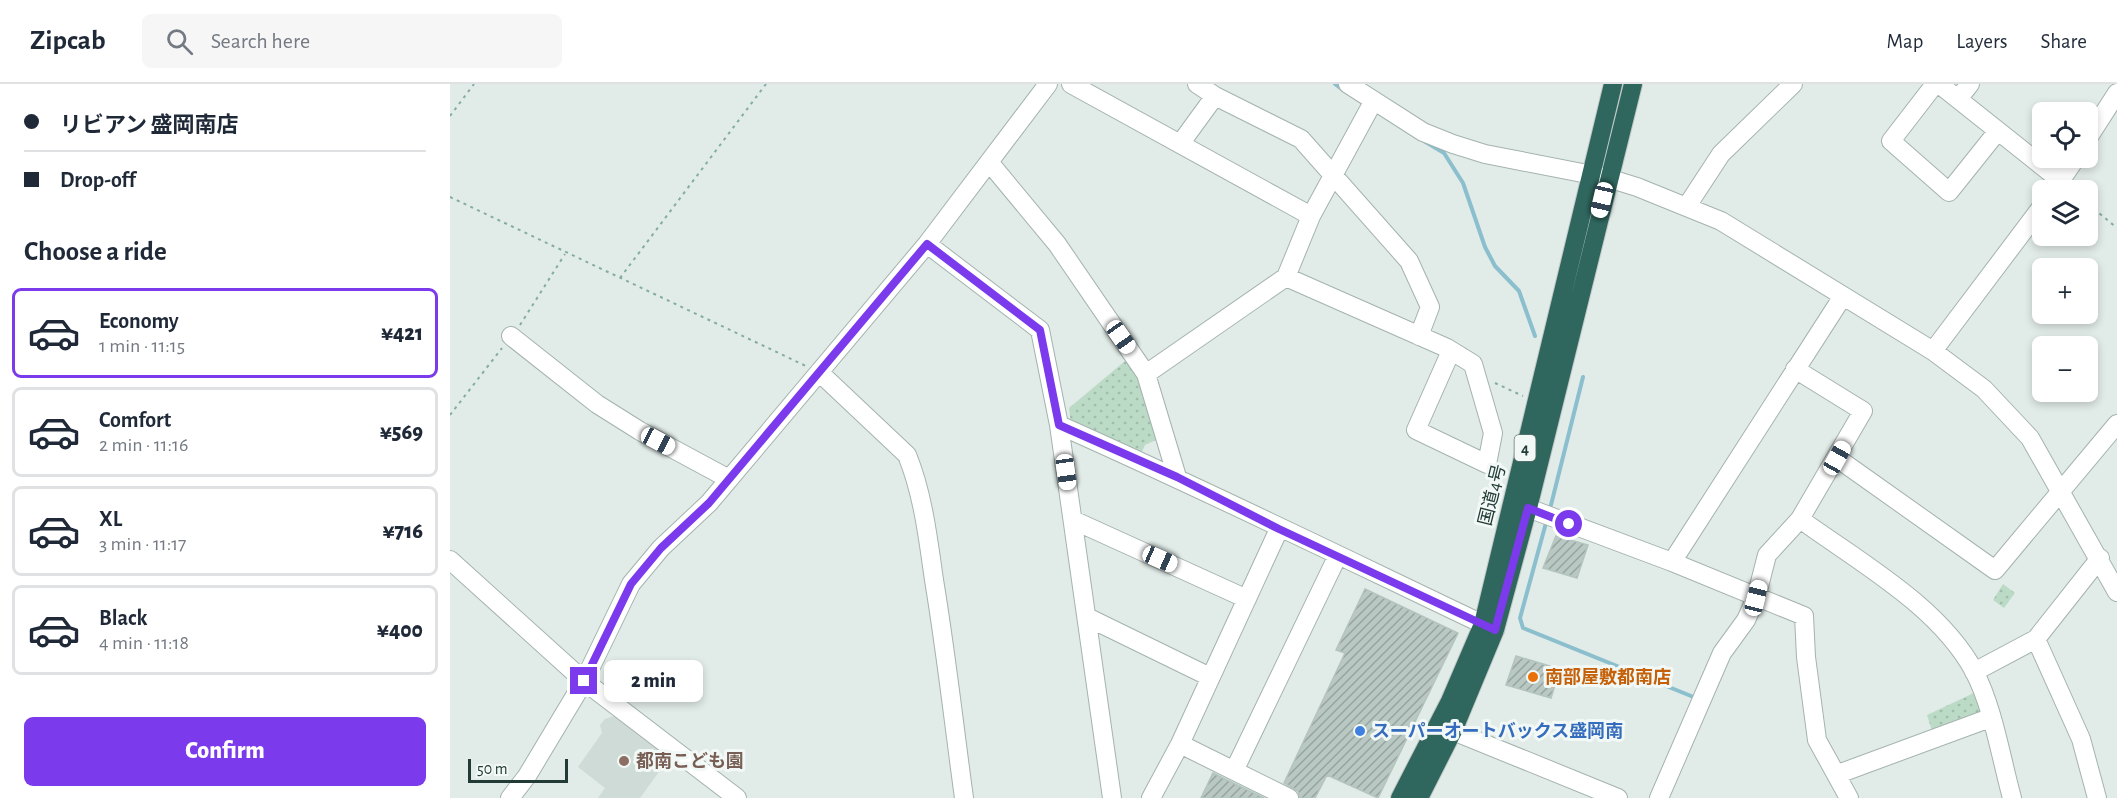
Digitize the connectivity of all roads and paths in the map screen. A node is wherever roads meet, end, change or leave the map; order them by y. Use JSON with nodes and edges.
{"nodes":[{"id":1,"x":474,"y":84,"type":"edge"},
{"id":2,"x":766,"y":84,"type":"edge"},
{"id":3,"x":1048,"y":84,"type":"edge"},
{"id":4,"x":1071,"y":84,"type":"edge"},
{"id":5,"x":1197,"y":84,"type":"edge"},
{"id":6,"x":1348,"y":84,"type":"edge"},
{"id":7,"x":1613,"y":84,"type":"edge"},
{"id":8,"x":1633,"y":84,"type":"edge"},
{"id":9,"x":1793,"y":84,"type":"edge"},
{"id":10,"x":1935,"y":84,"type":"edge"},
{"id":11,"x":1939,"y":84,"type":"edge"},
{"id":12,"x":1970,"y":84,"type":"edge"},
{"id":13,"x":2117,"y":93,"type":"edge"},
{"id":14,"x":1215,"y":96,"type":"junction"},
{"id":15,"x":1958,"y":99,"type":"junction"},
{"id":16,"x":1373,"y":102,"type":"junction"},
{"id":17,"x":450,"y":116,"type":"edge"},
{"id":18,"x":2098,"y":122,"type":"edge"},
{"id":19,"x":1997,"y":132,"type":"junction"},
{"id":20,"x":1180,"y":144,"type":"junction"},
{"id":21,"x":989,"y":162,"type":"junction"},
{"id":22,"x":1333,"y":175,"type":"junction"},
{"id":23,"x":1599,"y":177,"type":"junction"},
{"id":24,"x":2050,"y":180,"type":"edge"},
{"id":25,"x":450,"y":197,"type":"edge"},
{"id":26,"x":1687,"y":206,"type":"junction"},
{"id":27,"x":2098,"y":212,"type":"edge"},
{"id":28,"x":1311,"y":216,"type":"junction"},
{"id":29,"x":2032,"y":220,"type":"edge"},
{"id":30,"x":2117,"y":228,"type":"edge"},
{"id":31,"x":927,"y":244,"type":"junction"},
{"id":32,"x":1286,"y":277,"type":"junction"},
{"id":33,"x":620,"y":278,"type":"junction"},
{"id":34,"x":1843,"y":296,"type":"junction"},
{"id":35,"x":511,"y":336,"type":"dead end"},
{"id":36,"x":1419,"y":336,"type":"junction"},
{"id":37,"x":1451,"y":351,"type":"junction"},
{"id":38,"x":1933,"y":351,"type":"junction"},
{"id":39,"x":1795,"y":369,"type":"junction"},
{"id":40,"x":819,"y":372,"type":"junction"},
{"id":41,"x":1146,"y":374,"type":"junction"},
{"id":42,"x":1476,"y":375,"type":"junction"},
{"id":43,"x":1536,"y":402,"type":"junction"},
{"id":44,"x":2117,"y":424,"type":"edge"},
{"id":45,"x":1059,"y":425,"type":"junction"},
{"id":46,"x":1837,"y":458,"type":"junction"},
{"id":47,"x":1177,"y":477,"type":"junction"},
{"id":48,"x":729,"y":479,"type":"junction"},
{"id":49,"x":2061,"y":491,"type":"junction"},
{"id":50,"x":1528,"y":508,"type":"junction"},
{"id":51,"x":1800,"y":519,"type":"junction"},
{"id":52,"x":1073,"y":520,"type":"junction"},
{"id":53,"x":1279,"y":529,"type":"junction"},
{"id":54,"x":1338,"y":555,"type":"junction"},
{"id":55,"x":2100,"y":558,"type":"junction"},
{"id":56,"x":450,"y":560,"type":"edge"},
{"id":57,"x":1672,"y":562,"type":"junction"},
{"id":58,"x":2117,"y":592,"type":"edge"},
{"id":59,"x":1756,"y":598,"type":"junction"},
{"id":60,"x":1247,"y":599,"type":"junction"},
{"id":61,"x":1086,"y":617,"type":"junction"},
{"id":62,"x":1489,"y":627,"type":"junction"},
{"id":63,"x":2036,"y":639,"type":"junction"},
{"id":64,"x":1974,"y":672,"type":"junction"},
{"id":65,"x":1210,"y":678,"type":"junction"},
{"id":66,"x":584,"y":681,"type":"junction"},
{"id":67,"x":1990,"y":718,"type":"junction"},
{"id":68,"x":1453,"y":730,"type":"junction"},
{"id":69,"x":1179,"y":744,"type":"junction"},
{"id":70,"x":1234,"y":771,"type":"junction"},
{"id":71,"x":1838,"y":774,"type":"junction"},
{"id":72,"x":510,"y":798,"type":"edge"},
{"id":73,"x":737,"y":798,"type":"edge"},
{"id":74,"x":964,"y":798,"type":"edge"},
{"id":75,"x":1112,"y":798,"type":"edge"},
{"id":76,"x":1151,"y":798,"type":"edge"},
{"id":77,"x":1289,"y":798,"type":"edge"},
{"id":78,"x":1400,"y":798,"type":"edge"},
{"id":79,"x":1419,"y":798,"type":"edge"},
{"id":80,"x":1618,"y":798,"type":"edge"},
{"id":81,"x":1659,"y":798,"type":"edge"},
{"id":82,"x":1849,"y":798,"type":"edge"},
{"id":83,"x":2012,"y":798,"type":"edge"},
{"id":84,"x":2097,"y":798,"type":"edge"}],
"edges":[{"from":1,"to":17,"type":"path"},
{"from":2,"to":33,"type":"path"},
{"from":3,"to":21,"type":"street"},
{"from":4,"to":20,"type":"street"},
{"from":5,"to":14,"type":"street"},
{"from":6,"to":16,"type":"street"},
{"from":7,"to":23,"type":"highway","name":"国道4号","number":"4"},
{"from":8,"to":23,"type":"highway","name":"国道4号","number":"4"},
{"from":9,"to":26,"type":"street"},
{"from":10,"to":19,"type":"street"},
{"from":11,"to":15,"type":"street"},
{"from":12,"to":15,"type":"street"},
{"from":13,"to":18,"type":"street"},
{"from":14,"to":20,"type":"street"},
{"from":14,"to":22,"type":"street"},
{"from":15,"to":19,"type":"street"},
{"from":16,"to":22,"type":"street"},
{"from":16,"to":23,"type":"street"},
{"from":19,"to":24,"type":"street"},
{"from":20,"to":28,"type":"street"},
{"from":21,"to":31,"type":"street"},
{"from":21,"to":41,"type":"street"},
{"from":22,"to":28,"type":"street"},
{"from":22,"to":36,"type":"street"},
{"from":23,"to":26,"type":"street"},
{"from":23,"to":43,"type":"highway","name":"国道4号","number":"4"},
{"from":23,"to":50,"type":"highway","name":"国道4号","number":"4"},
{"from":25,"to":33,"type":"path"},
{"from":26,"to":34,"type":"street"},
{"from":27,"to":30,"type":"path"},
{"from":28,"to":32,"type":"street"},
{"from":29,"to":38,"type":"street"},
{"from":31,"to":40,"type":"street"},
{"from":31,"to":45,"type":"street"},
{"from":32,"to":36,"type":"street"},
{"from":32,"to":41,"type":"street"},
{"from":33,"to":40,"type":"path"},
{"from":34,"to":38,"type":"street"},
{"from":34,"to":39,"type":"street"},
{"from":35,"to":48,"type":"street"},
{"from":36,"to":37,"type":"street"},
{"from":37,"to":42,"type":"street"},
{"from":37,"to":42,"type":"street"},
{"from":38,"to":49,"type":"street"},
{"from":39,"to":46,"type":"street"},
{"from":39,"to":57,"type":"street"},
{"from":40,"to":48,"type":"street"},
{"from":40,"to":74,"type":"street"},
{"from":41,"to":47,"type":"street"},
{"from":42,"to":43,"type":"path"},
{"from":43,"to":62,"type":"highway","name":"国道4号","number":"4"},
{"from":44,"to":49,"type":"street"},
{"from":45,"to":47,"type":"street"},
{"from":45,"to":52,"type":"street"},
{"from":46,"to":49,"type":"street"},
{"from":46,"to":51,"type":"street"},
{"from":47,"to":53,"type":"street"},
{"from":48,"to":66,"type":"street"},
{"from":49,"to":55,"type":"street"},
{"from":50,"to":57,"type":"street"},
{"from":50,"to":62,"type":"highway","name":"国道4号","number":"4"},
{"from":51,"to":59,"type":"street"},
{"from":51,"to":64,"type":"street"},
{"from":52,"to":60,"type":"street"},
{"from":52,"to":61,"type":"street"},
{"from":53,"to":54,"type":"street"},
{"from":53,"to":60,"type":"street"},
{"from":54,"to":62,"type":"street"},
{"from":54,"to":70,"type":"street"},
{"from":55,"to":58,"type":"street"},
{"from":55,"to":63,"type":"street"},
{"from":56,"to":66,"type":"street"},
{"from":57,"to":59,"type":"street"},
{"from":59,"to":71,"type":"street"},
{"from":59,"to":81,"type":"street"},
{"from":60,"to":65,"type":"street"},
{"from":61,"to":65,"type":"street"},
{"from":61,"to":75,"type":"street"},
{"from":62,"to":68,"type":"highway","name":"国道4号","number":"4"},
{"from":62,"to":78,"type":"highway","name":"国道4号","number":"4"},
{"from":63,"to":64,"type":"street"},
{"from":63,"to":84,"type":"street"},
{"from":64,"to":67,"type":"street"},
{"from":65,"to":69,"type":"street"},
{"from":66,"to":72,"type":"street"},
{"from":66,"to":73,"type":"street"},
{"from":67,"to":71,"type":"street"},
{"from":67,"to":83,"type":"street"},
{"from":68,"to":79,"type":"highway","name":"国道4号","number":"4"},
{"from":68,"to":80,"type":"street"},
{"from":69,"to":70,"type":"street"},
{"from":69,"to":76,"type":"street"},
{"from":70,"to":77,"type":"street"},
{"from":71,"to":82,"type":"street"}]}
